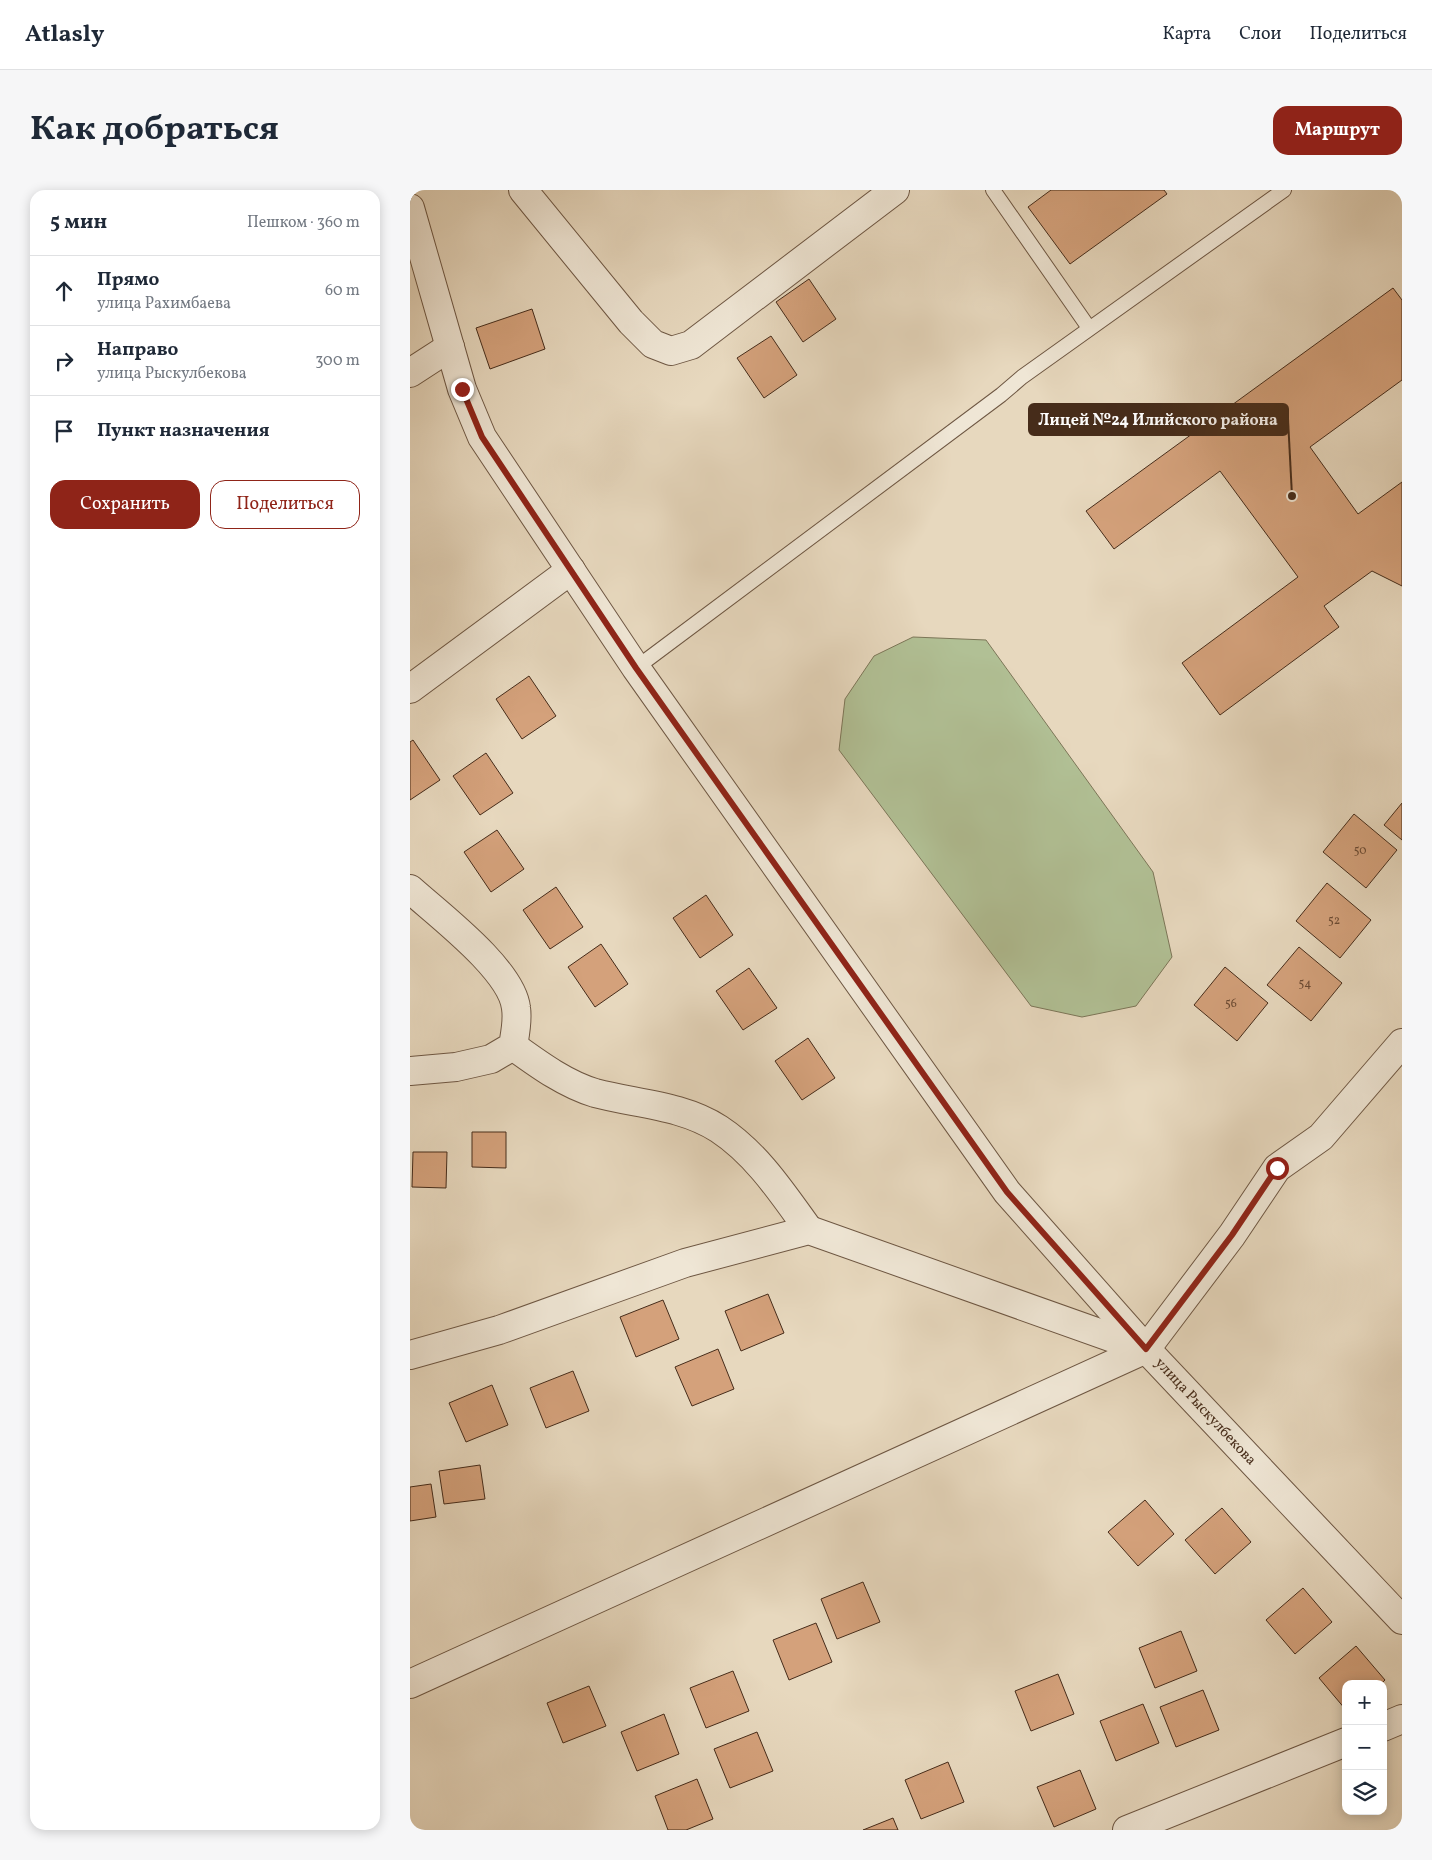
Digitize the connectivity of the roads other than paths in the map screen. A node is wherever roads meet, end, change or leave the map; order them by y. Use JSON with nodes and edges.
{"nodes":[{"id":1,"x":523,"y":190,"type":"edge"},
{"id":2,"x":895,"y":190,"type":"edge"},
{"id":3,"x":993,"y":190,"type":"edge"},
{"id":4,"x":1284,"y":190,"type":"edge"},
{"id":5,"x":410,"y":208,"type":"edge"},
{"id":6,"x":1089,"y":328,"type":"junction"},
{"id":7,"x":450,"y":347,"type":"junction"},
{"id":8,"x":410,"y":373,"type":"edge"},
{"id":9,"x":571,"y":570,"type":"junction"},
{"id":10,"x":636,"y":668,"type":"junction"},
{"id":11,"x":410,"y":689,"type":"edge"},
{"id":12,"x":410,"y":889,"type":"edge"},
{"id":13,"x":1402,"y":1043,"type":"edge"},
{"id":14,"x":513,"y":1046,"type":"junction"},
{"id":15,"x":410,"y":1071,"type":"edge"},
{"id":16,"x":809,"y":1230,"type":"junction"},
{"id":17,"x":1146,"y":1349,"type":"junction"},
{"id":18,"x":410,"y":1355,"type":"edge"},
{"id":19,"x":1402,"y":1620,"type":"edge"},
{"id":20,"x":410,"y":1684,"type":"edge"},
{"id":21,"x":1402,"y":1720,"type":"edge"},
{"id":22,"x":1387,"y":1726,"type":"edge"},
{"id":23,"x":1342,"y":1744,"type":"edge"},
{"id":24,"x":1127,"y":1830,"type":"edge"}],
"edges":[{"from":1,"to":2,"type":"street"},
{"from":3,"to":6,"type":"lane"},
{"from":4,"to":6,"type":"lane"},
{"from":5,"to":7,"type":"street","name":"улица Рыскулбекова"},
{"from":6,"to":10,"type":"lane"},
{"from":7,"to":8,"type":"street"},
{"from":7,"to":9,"type":"street","name":"улица Рыскулбекова"},
{"from":9,"to":10,"type":"street","name":"улица Рыскулбекова"},
{"from":9,"to":11,"type":"street"},
{"from":10,"to":17,"type":"street","name":"улица Рыскулбекова"},
{"from":12,"to":14,"type":"street"},
{"from":13,"to":17,"type":"street"},
{"from":14,"to":15,"type":"street"},
{"from":14,"to":16,"type":"street"},
{"from":16,"to":17,"type":"street"},
{"from":16,"to":18,"type":"street"},
{"from":17,"to":19,"type":"street","name":"улица Рыскулбекова"},
{"from":17,"to":20,"type":"street"},
{"from":21,"to":22,"type":"street"},
{"from":23,"to":24,"type":"street"}]}
